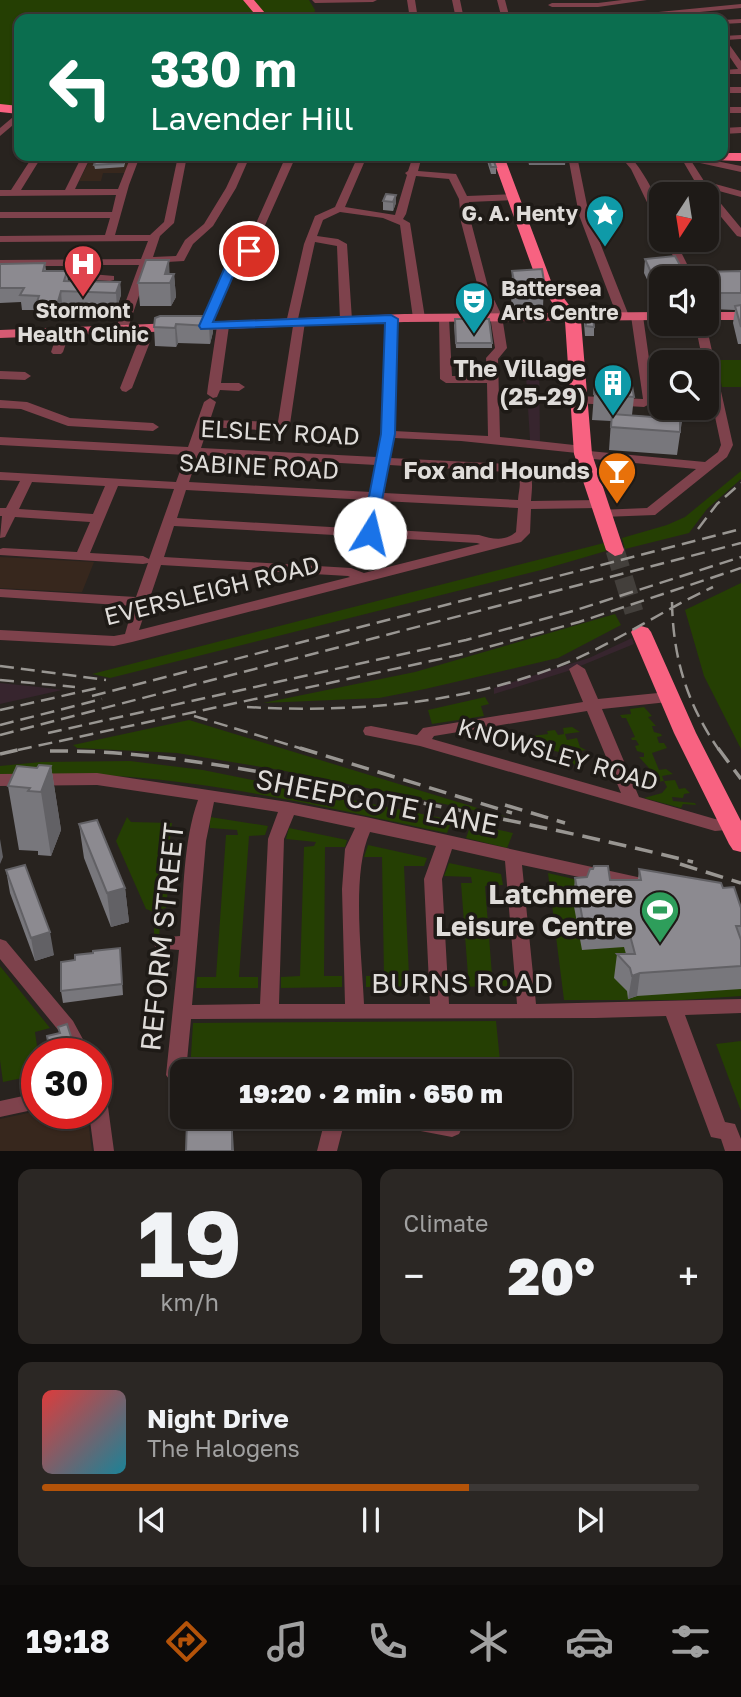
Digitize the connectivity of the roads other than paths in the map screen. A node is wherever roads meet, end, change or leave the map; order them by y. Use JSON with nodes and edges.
{"nodes":[{"id":1,"x":248,"y":0,"type":"edge"},
{"id":2,"x":373,"y":0,"type":"edge"},
{"id":3,"x":643,"y":0,"type":"edge"},
{"id":4,"x":686,"y":1,"type":"edge"},
{"id":5,"x":600,"y":2,"type":"edge"},
{"id":6,"x":316,"y":3,"type":"edge"},
{"id":7,"x":551,"y":3,"type":"edge"},
{"id":8,"x":741,"y":6,"type":"edge"},
{"id":9,"x":696,"y":9,"type":"junction"},
{"id":10,"x":261,"y":14,"type":"edge"},
{"id":11,"x":669,"y":14,"type":"edge"},
{"id":12,"x":702,"y":14,"type":"edge"},
{"id":13,"x":732,"y":54,"type":"edge"},
{"id":14,"x":741,"y":69,"type":"edge"},
{"id":15,"x":14,"y":120,"type":"edge"},
{"id":16,"x":0,"y":133,"type":"edge"},
{"id":17,"x":34,"y":161,"type":"edge"},
{"id":18,"x":84,"y":161,"type":"edge"},
{"id":19,"x":134,"y":161,"type":"edge"},
{"id":20,"x":182,"y":161,"type":"edge"},
{"id":21,"x":243,"y":161,"type":"edge"},
{"id":22,"x":289,"y":161,"type":"edge"},
{"id":23,"x":360,"y":161,"type":"edge"},
{"id":24,"x":415,"y":161,"type":"edge"},
{"id":25,"x":501,"y":161,"type":"edge"},
{"id":26,"x":573,"y":161,"type":"edge"},
{"id":27,"x":629,"y":161,"type":"edge"},
{"id":28,"x":687,"y":161,"type":"edge"},
{"id":29,"x":716,"y":161,"type":"edge"},
{"id":30,"x":741,"y":169,"type":"edge"},
{"id":31,"x":410,"y":173,"type":"junction"},
{"id":32,"x":698,"y":182,"type":"edge"},
{"id":33,"x":719,"y":188,"type":"edge"},
{"id":34,"x":0,"y":192,"type":"edge"},
{"id":35,"x":15,"y":192,"type":"junction"},
{"id":36,"x":69,"y":192,"type":"junction"},
{"id":37,"x":122,"y":192,"type":"junction"},
{"id":38,"x":741,"y":194,"type":"edge"},
{"id":39,"x":513,"y":197,"type":"junction"},
{"id":40,"x":649,"y":197,"type":"edge"},
{"id":41,"x":464,"y":199,"type":"junction"},
{"id":42,"x":719,"y":207,"type":"edge"},
{"id":43,"x":338,"y":209,"type":"junction"},
{"id":44,"x":0,"y":215,"type":"edge"},
{"id":45,"x":116,"y":215,"type":"junction"},
{"id":46,"x":397,"y":219,"type":"junction"},
{"id":47,"x":741,"y":234,"type":"edge"},
{"id":48,"x":154,"y":238,"type":"junction"},
{"id":49,"x":0,"y":239,"type":"edge"},
{"id":50,"x":109,"y":239,"type":"junction"},
{"id":51,"x":311,"y":239,"type":"junction"},
{"id":52,"x":145,"y":261,"type":"junction"},
{"id":53,"x":90,"y":262,"type":"junction"},
{"id":54,"x":0,"y":263,"type":"edge"},
{"id":55,"x":110,"y":278,"type":"dead end"},
{"id":56,"x":493,"y":312,"type":"junction"},
{"id":57,"x":567,"y":315,"type":"junction"},
{"id":58,"x":630,"y":316,"type":"junction"},
{"id":59,"x":649,"y":316,"type":"edge"},
{"id":60,"x":719,"y":316,"type":"edge"},
{"id":61,"x":741,"y":316,"type":"edge"},
{"id":62,"x":419,"y":318,"type":"junction"},
{"id":63,"x":443,"y":318,"type":"junction"},
{"id":64,"x":391,"y":319,"type":"junction"},
{"id":65,"x":346,"y":320,"type":"junction"},
{"id":66,"x":295,"y":323,"type":"junction"},
{"id":67,"x":205,"y":326,"type":"junction"},
{"id":68,"x":223,"y":326,"type":"junction"},
{"id":69,"x":122,"y":328,"type":"junction"},
{"id":70,"x":145,"y":328,"type":"junction"},
{"id":71,"x":64,"y":331,"type":"junction"},
{"id":72,"x":0,"y":334,"type":"edge"},
{"id":73,"x":703,"y":336,"type":"edge"},
{"id":74,"x":57,"y":352,"type":"dead end"},
{"id":75,"x":0,"y":374,"type":"edge"},
{"id":76,"x":25,"y":376,"type":"dead end"},
{"id":77,"x":493,"y":380,"type":"junction"},
{"id":78,"x":239,"y":387,"type":"dead end"},
{"id":79,"x":125,"y":388,"type":"dead end"},
{"id":80,"x":212,"y":394,"type":"junction"},
{"id":81,"x":579,"y":400,"type":"junction"},
{"id":82,"x":0,"y":404,"type":"edge"},
{"id":83,"x":204,"y":423,"type":"junction"},
{"id":84,"x":153,"y":427,"type":"dead end"},
{"id":85,"x":388,"y":434,"type":"junction"},
{"id":86,"x":494,"y":440,"type":"junction"},
{"id":87,"x":0,"y":442,"type":"edge"},
{"id":88,"x":195,"y":451,"type":"junction"},
{"id":89,"x":583,"y":452,"type":"junction"},
{"id":90,"x":382,"y":461,"type":"junction"},
{"id":91,"x":707,"y":466,"type":"junction"},
{"id":92,"x":0,"y":476,"type":"edge"},
{"id":93,"x":28,"y":478,"type":"junction"},
{"id":94,"x":113,"y":482,"type":"junction"},
{"id":95,"x":183,"y":485,"type":"junction"},
{"id":96,"x":376,"y":496,"type":"junction"},
{"id":97,"x":525,"y":504,"type":"junction"},
{"id":98,"x":601,"y":509,"type":"junction"},
{"id":99,"x":5,"y":513,"type":"edge"},
{"id":100,"x":98,"y":518,"type":"junction"},
{"id":101,"x":170,"y":522,"type":"junction"},
{"id":102,"x":370,"y":533,"type":"junction"},
{"id":103,"x":0,"y":534,"type":"edge"},
{"id":104,"x":493,"y":545,"type":"junction"},
{"id":105,"x":615,"y":550,"type":"tunnel mouth"},
{"id":106,"x":3,"y":552,"type":"dead end"},
{"id":107,"x":82,"y":556,"type":"junction"},
{"id":108,"x":149,"y":560,"type":"junction"},
{"id":109,"x":362,"y":578,"type":"junction"},
{"id":110,"x":0,"y":593,"type":"edge"},
{"id":111,"x":142,"y":601,"type":"junction"},
{"id":112,"x":637,"y":621,"type":"tunnel mouth"},
{"id":113,"x":0,"y":635,"type":"edge"},
{"id":114,"x":132,"y":637,"type":"junction"},
{"id":115,"x":577,"y":669,"type":"dead end"},
{"id":116,"x":668,"y":697,"type":"junction"},
{"id":117,"x":593,"y":705,"type":"junction"},
{"id":118,"x":371,"y":731,"type":"dead end"},
{"id":119,"x":421,"y":741,"type":"junction"},
{"id":120,"x":0,"y":780,"type":"edge"},
{"id":121,"x":208,"y":796,"type":"junction"},
{"id":122,"x":629,"y":800,"type":"junction"},
{"id":123,"x":288,"y":808,"type":"junction"},
{"id":124,"x":366,"y":823,"type":"junction"},
{"id":125,"x":736,"y":835,"type":"edge"},
{"id":126,"x":446,"y":841,"type":"junction"},
{"id":127,"x":513,"y":856,"type":"junction"},
{"id":128,"x":649,"y":886,"type":"edge"},
{"id":129,"x":162,"y":943,"type":"dead end"},
{"id":130,"x":189,"y":943,"type":"junction"},
{"id":131,"x":0,"y":946,"type":"edge"},
{"id":132,"x":741,"y":1006,"type":"edge"},
{"id":133,"x":673,"y":1009,"type":"junction"},
{"id":134,"x":527,"y":1010,"type":"junction"},
{"id":135,"x":440,"y":1011,"type":"junction"},
{"id":136,"x":183,"y":1012,"type":"junction"},
{"id":137,"x":355,"y":1012,"type":"junction"},
{"id":138,"x":269,"y":1013,"type":"junction"},
{"id":139,"x":72,"y":1038,"type":"edge"},
{"id":140,"x":178,"y":1059,"type":"edge"},
{"id":141,"x":21,"y":1104,"type":"edge"},
{"id":142,"x":0,"y":1109,"type":"edge"},
{"id":143,"x":101,"y":1129,"type":"edge"},
{"id":144,"x":333,"y":1129,"type":"edge"},
{"id":145,"x":741,"y":1150,"type":"edge"},
{"id":146,"x":104,"y":1151,"type":"edge"},
{"id":147,"x":327,"y":1151,"type":"edge"}],
"edges":[{"from":1,"to":10,"type":"highway"},
{"from":2,"to":6,"type":"street"},
{"from":3,"to":5,"type":"street"},
{"from":4,"to":9,"type":"street"},
{"from":5,"to":7,"type":"street"},
{"from":8,"to":9,"type":"street"},
{"from":9,"to":11,"type":"street"},
{"from":9,"to":12,"type":"street"},
{"from":13,"to":14,"type":"street"},
{"from":15,"to":16,"type":"street"},
{"from":17,"to":35,"type":"street"},
{"from":18,"to":36,"type":"street"},
{"from":19,"to":37,"type":"street"},
{"from":20,"to":48,"type":"street"},
{"from":21,"to":52,"type":"street"},
{"from":22,"to":67,"type":"street"},
{"from":23,"to":43,"type":"street"},
{"from":24,"to":31,"type":"street"},
{"from":25,"to":39,"type":"highway"},
{"from":26,"to":58,"type":"street"},
{"from":27,"to":40,"type":"street"},
{"from":28,"to":32,"type":"street"},
{"from":29,"to":30,"type":"street"},
{"from":31,"to":41,"type":"street"},
{"from":31,"to":46,"type":"street"},
{"from":33,"to":38,"type":"street"},
{"from":34,"to":35,"type":"street"},
{"from":35,"to":36,"type":"street"},
{"from":36,"to":37,"type":"street"},
{"from":37,"to":45,"type":"street"},
{"from":39,"to":41,"type":"street"},
{"from":39,"to":57,"type":"highway"},
{"from":41,"to":56,"type":"street"},
{"from":42,"to":47,"type":"street"},
{"from":43,"to":46,"type":"street"},
{"from":43,"to":51,"type":"street"},
{"from":44,"to":45,"type":"street"},
{"from":45,"to":50,"type":"street"},
{"from":46,"to":62,"type":"street"},
{"from":48,"to":50,"type":"street"},
{"from":48,"to":52,"type":"street"},
{"from":49,"to":50,"type":"street"},
{"from":51,"to":65,"type":"street"},
{"from":51,"to":66,"type":"street"},
{"from":52,"to":53,"type":"street"},
{"from":52,"to":69,"type":"street"},
{"from":53,"to":54,"type":"street"},
{"from":53,"to":55,"type":"street"},
{"from":56,"to":57,"type":"main road"},
{"from":56,"to":63,"type":"main road"},
{"from":56,"to":77,"type":"street"},
{"from":57,"to":58,"type":"main road"},
{"from":57,"to":81,"type":"highway"},
{"from":58,"to":59,"type":"main road"},
{"from":58,"to":81,"type":"street"},
{"from":60,"to":61,"type":"main road"},
{"from":62,"to":63,"type":"main road"},
{"from":62,"to":64,"type":"main road"},
{"from":63,"to":77,"type":"street"},
{"from":64,"to":65,"type":"main road"},
{"from":64,"to":85,"type":"street"},
{"from":65,"to":66,"type":"main road"},
{"from":66,"to":68,"type":"main road"},
{"from":66,"to":83,"type":"street"},
{"from":67,"to":68,"type":"main road"},
{"from":67,"to":70,"type":"main road"},
{"from":68,"to":80,"type":"street"},
{"from":69,"to":70,"type":"main road"},
{"from":69,"to":71,"type":"main road"},
{"from":70,"to":79,"type":"street"},
{"from":71,"to":72,"type":"main road"},
{"from":71,"to":74,"type":"street"},
{"from":73,"to":91,"type":"street","name":"SABINE ROAD"},
{"from":75,"to":76,"type":"street"},
{"from":77,"to":86,"type":"street"},
{"from":78,"to":80,"type":"street"},
{"from":80,"to":83,"type":"street"},
{"from":81,"to":89,"type":"highway"},
{"from":82,"to":84,"type":"street"},
{"from":83,"to":88,"type":"street"},
{"from":85,"to":86,"type":"street"},
{"from":85,"to":90,"type":"street"},
{"from":86,"to":89,"type":"street"},
{"from":87,"to":88,"type":"street","name":"ELSLEY ROAD"},
{"from":88,"to":90,"type":"street","name":"ELSLEY ROAD"},
{"from":88,"to":95,"type":"street"},
{"from":89,"to":91,"type":"street"},
{"from":89,"to":98,"type":"highway"},
{"from":90,"to":96,"type":"street"},
{"from":90,"to":97,"type":"street","name":"ELSLEY ROAD"},
{"from":91,"to":98,"type":"street","name":"SABINE ROAD"},
{"from":92,"to":93,"type":"street","name":"SABINE ROAD"},
{"from":93,"to":94,"type":"street","name":"SABINE ROAD"},
{"from":93,"to":99,"type":"street"},
{"from":94,"to":95,"type":"street","name":"SABINE ROAD"},
{"from":94,"to":100,"type":"street"},
{"from":95,"to":96,"type":"street","name":"SABINE ROAD"},
{"from":95,"to":101,"type":"street"},
{"from":96,"to":97,"type":"street","name":"SABINE ROAD"},
{"from":96,"to":102,"type":"street"},
{"from":97,"to":98,"type":"street","name":"SABINE ROAD"},
{"from":97,"to":104,"type":"street","name":"EVERSLEIGH ROAD"},
{"from":98,"to":105,"type":"highway"},
{"from":99,"to":100,"type":"street"},
{"from":99,"to":103,"type":"street"},
{"from":100,"to":107,"type":"street"},
{"from":101,"to":102,"type":"street"},
{"from":101,"to":108,"type":"street"},
{"from":102,"to":104,"type":"street"},
{"from":104,"to":109,"type":"street","name":"EVERSLEIGH ROAD"},
{"from":106,"to":107,"type":"street"},
{"from":107,"to":108,"type":"street"},
{"from":108,"to":109,"type":"street"},
{"from":108,"to":111,"type":"street"},
{"from":109,"to":114,"type":"street","name":"EVERSLEIGH ROAD"},
{"from":110,"to":111,"type":"street"},
{"from":111,"to":114,"type":"street"},
{"from":112,"to":116,"type":"highway"},
{"from":113,"to":114,"type":"street","name":"EVERSLEIGH ROAD"},
{"from":115,"to":117,"type":"street"},
{"from":116,"to":117,"type":"street"},
{"from":116,"to":125,"type":"highway"},
{"from":117,"to":119,"type":"street"},
{"from":117,"to":122,"type":"street"},
{"from":118,"to":119,"type":"street","name":"KNOWSLEY ROAD"},
{"from":119,"to":122,"type":"street","name":"KNOWSLEY ROAD"},
{"from":120,"to":121,"type":"street","name":"SHEEPCOTE LANE"},
{"from":121,"to":123,"type":"street","name":"SHEEPCOTE LANE"},
{"from":121,"to":130,"type":"street","name":"REFORM STREET"},
{"from":122,"to":125,"type":"street","name":"KNOWSLEY ROAD"},
{"from":123,"to":124,"type":"street","name":"SHEEPCOTE LANE"},
{"from":123,"to":138,"type":"street"},
{"from":124,"to":126,"type":"street","name":"SHEEPCOTE LANE"},
{"from":124,"to":137,"type":"street"},
{"from":126,"to":127,"type":"street","name":"SHEEPCOTE LANE"},
{"from":126,"to":135,"type":"street"},
{"from":127,"to":128,"type":"street","name":"SHEEPCOTE LANE"},
{"from":127,"to":134,"type":"street"},
{"from":129,"to":130,"type":"street"},
{"from":130,"to":136,"type":"street","name":"REFORM STREET"},
{"from":131,"to":139,"type":"street"},
{"from":132,"to":133,"type":"street","name":"BURNS ROAD"},
{"from":133,"to":134,"type":"street","name":"BURNS ROAD"},
{"from":133,"to":145,"type":"street"},
{"from":134,"to":135,"type":"street","name":"BURNS ROAD"},
{"from":135,"to":137,"type":"street","name":"BURNS ROAD"},
{"from":136,"to":138,"type":"street","name":"BURNS ROAD"},
{"from":136,"to":140,"type":"street","name":"REFORM STREET"},
{"from":137,"to":138,"type":"street","name":"BURNS ROAD"},
{"from":141,"to":142,"type":"street"},
{"from":143,"to":146,"type":"street"},
{"from":144,"to":147,"type":"street"}]}
